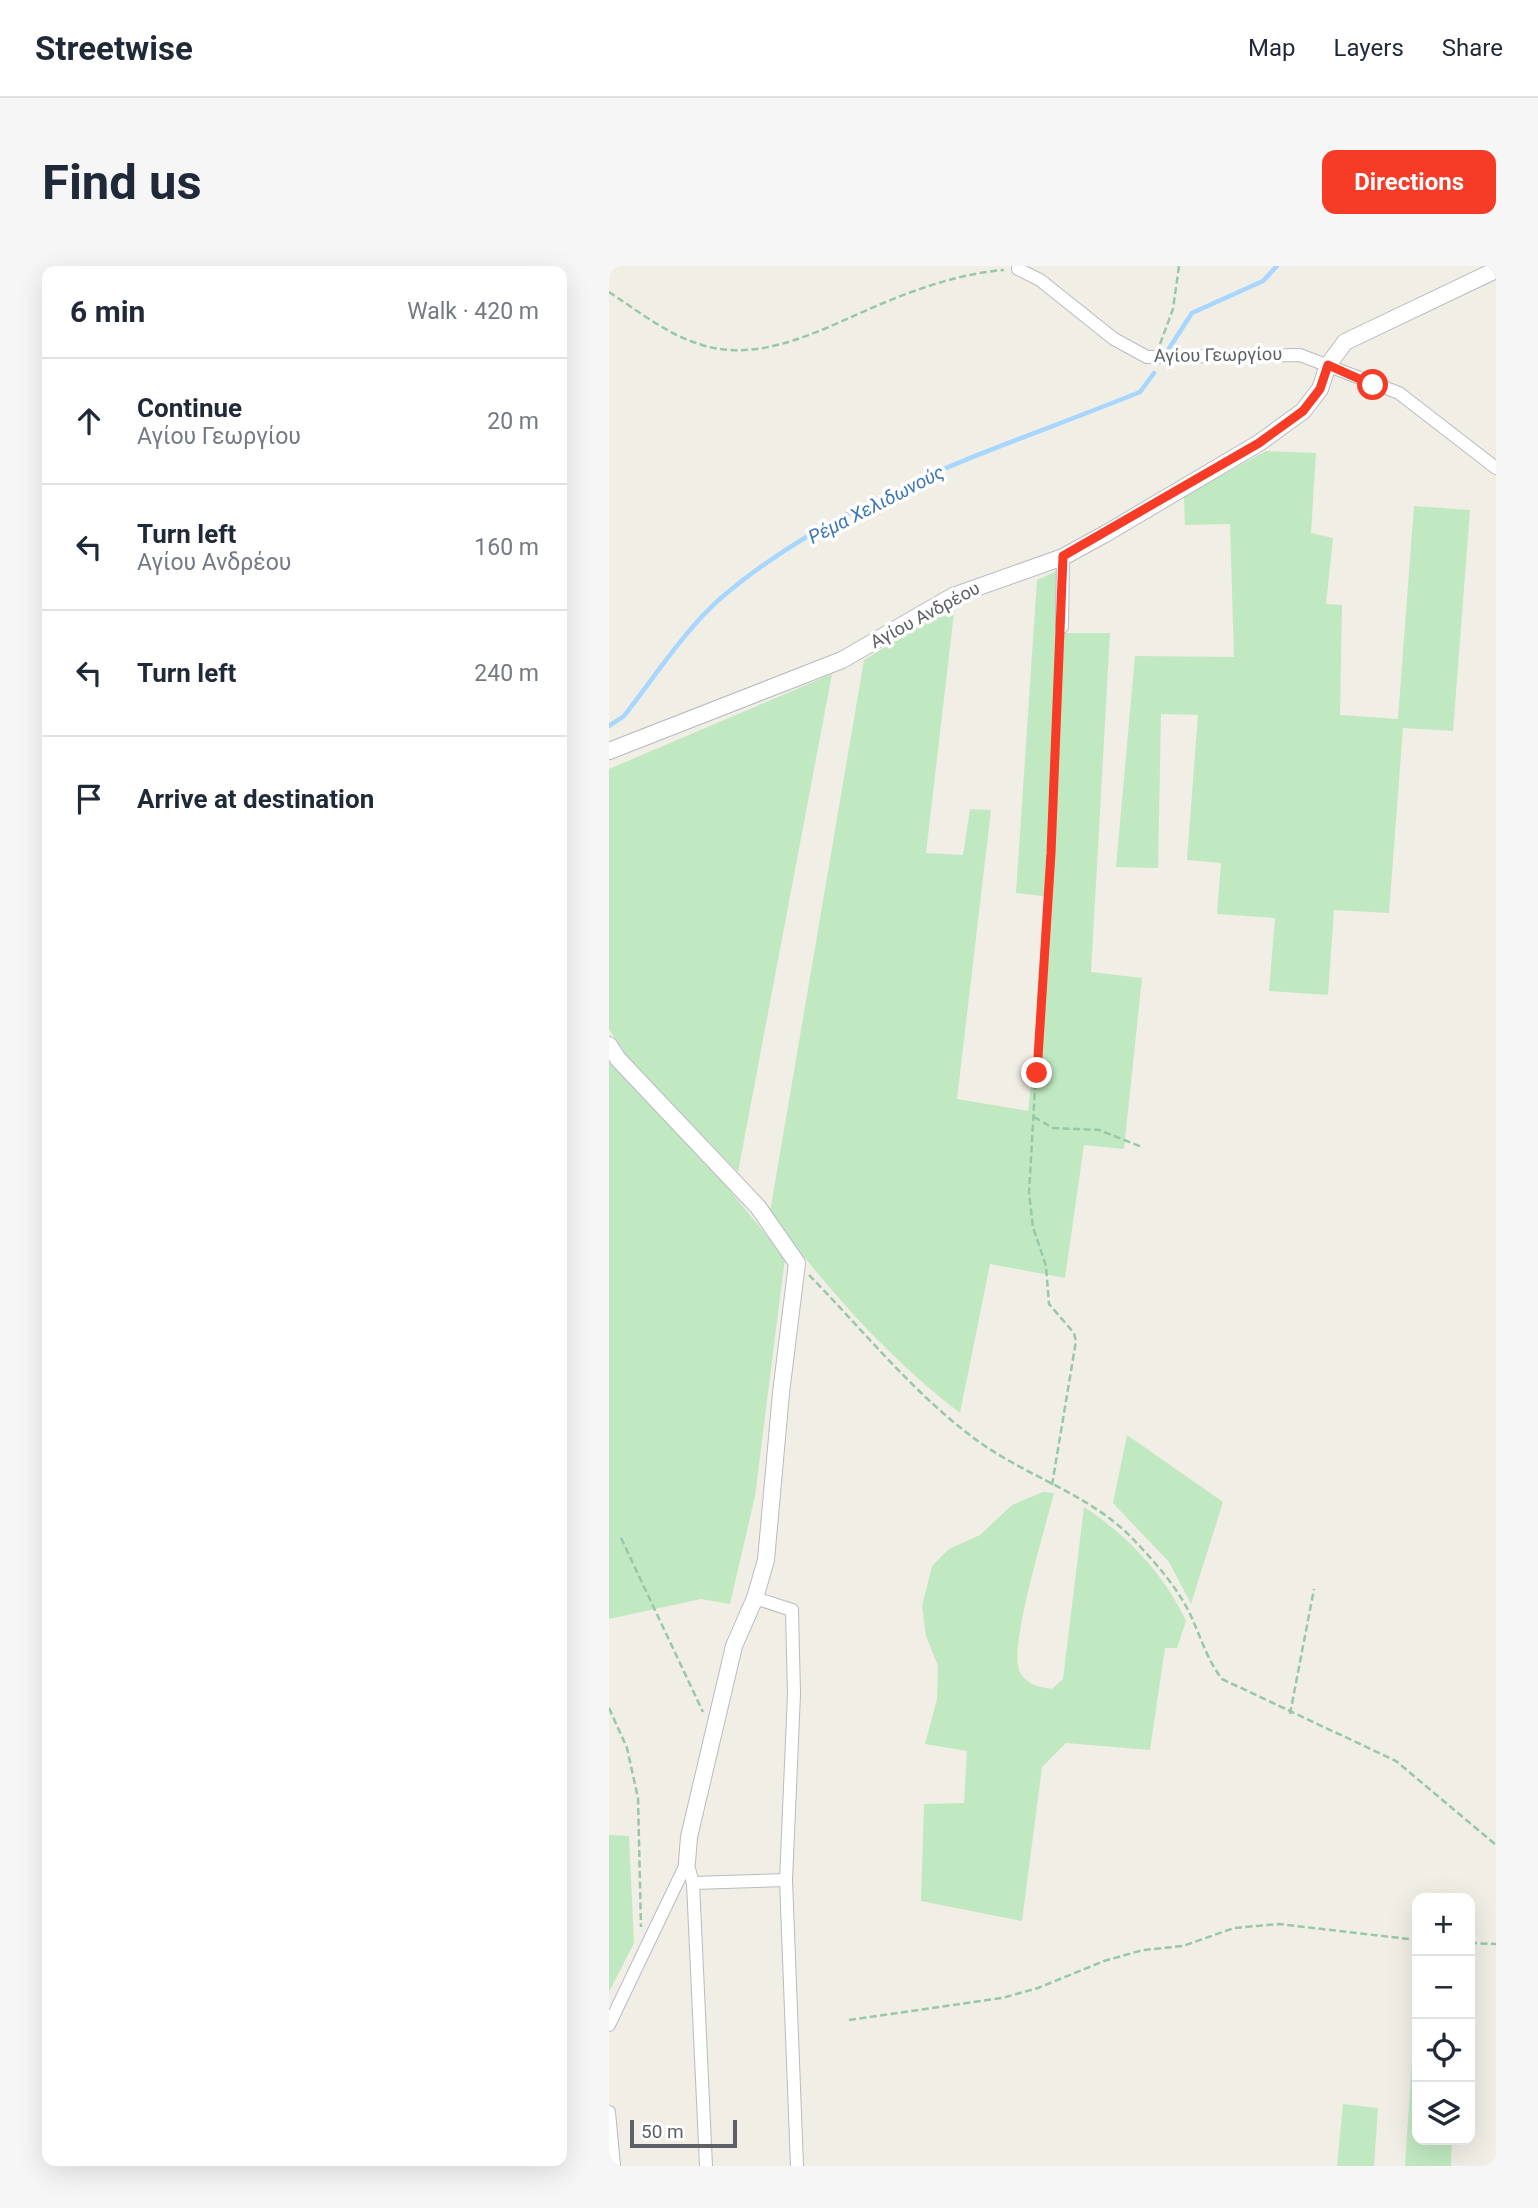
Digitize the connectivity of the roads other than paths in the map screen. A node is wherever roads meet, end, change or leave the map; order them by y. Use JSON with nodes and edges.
{"nodes":[{"id":1,"x":1018,"y":269,"type":"road end"},
{"id":2,"x":1496,"y":270,"type":"edge"},
{"id":3,"x":1328,"y":365,"type":"junction"},
{"id":4,"x":1496,"y":467,"type":"edge"},
{"id":5,"x":1063,"y":556,"type":"junction"},
{"id":6,"x":1062,"y":627,"type":"road end"},
{"id":7,"x":609,"y":751,"type":"edge"},
{"id":8,"x":609,"y":1045,"type":"edge"},
{"id":9,"x":755,"y":1598,"type":"junction"},
{"id":10,"x":687,"y":1862,"type":"junction"},
{"id":11,"x":786,"y":1880,"type":"junction"},
{"id":12,"x":693,"y":1883,"type":"junction"},
{"id":13,"x":609,"y":2025,"type":"edge"},
{"id":14,"x":609,"y":2112,"type":"edge"},
{"id":15,"x":614,"y":2166,"type":"edge"},
{"id":16,"x":706,"y":2166,"type":"edge"},
{"id":17,"x":797,"y":2166,"type":"edge"}],
"edges":[{"from":1,"to":3,"type":"street","name":"Αγίου Γεωργίου"},
{"from":2,"to":3,"type":"street","name":"Αγίου Ανδρέου"},
{"from":3,"to":4,"type":"street","name":"Αγίου Γεωργίου"},
{"from":3,"to":5,"type":"street","name":"Αγίου Ανδρέου"},
{"from":5,"to":6,"type":"street"},
{"from":5,"to":7,"type":"street","name":"Αγίου Ανδρέου"},
{"from":8,"to":9,"type":"street"},
{"from":9,"to":10,"type":"street"},
{"from":9,"to":11,"type":"street"},
{"from":10,"to":12,"type":"street"},
{"from":10,"to":13,"type":"street"},
{"from":11,"to":12,"type":"street"},
{"from":11,"to":17,"type":"street"},
{"from":12,"to":16,"type":"street"},
{"from":14,"to":15,"type":"street"}]}
